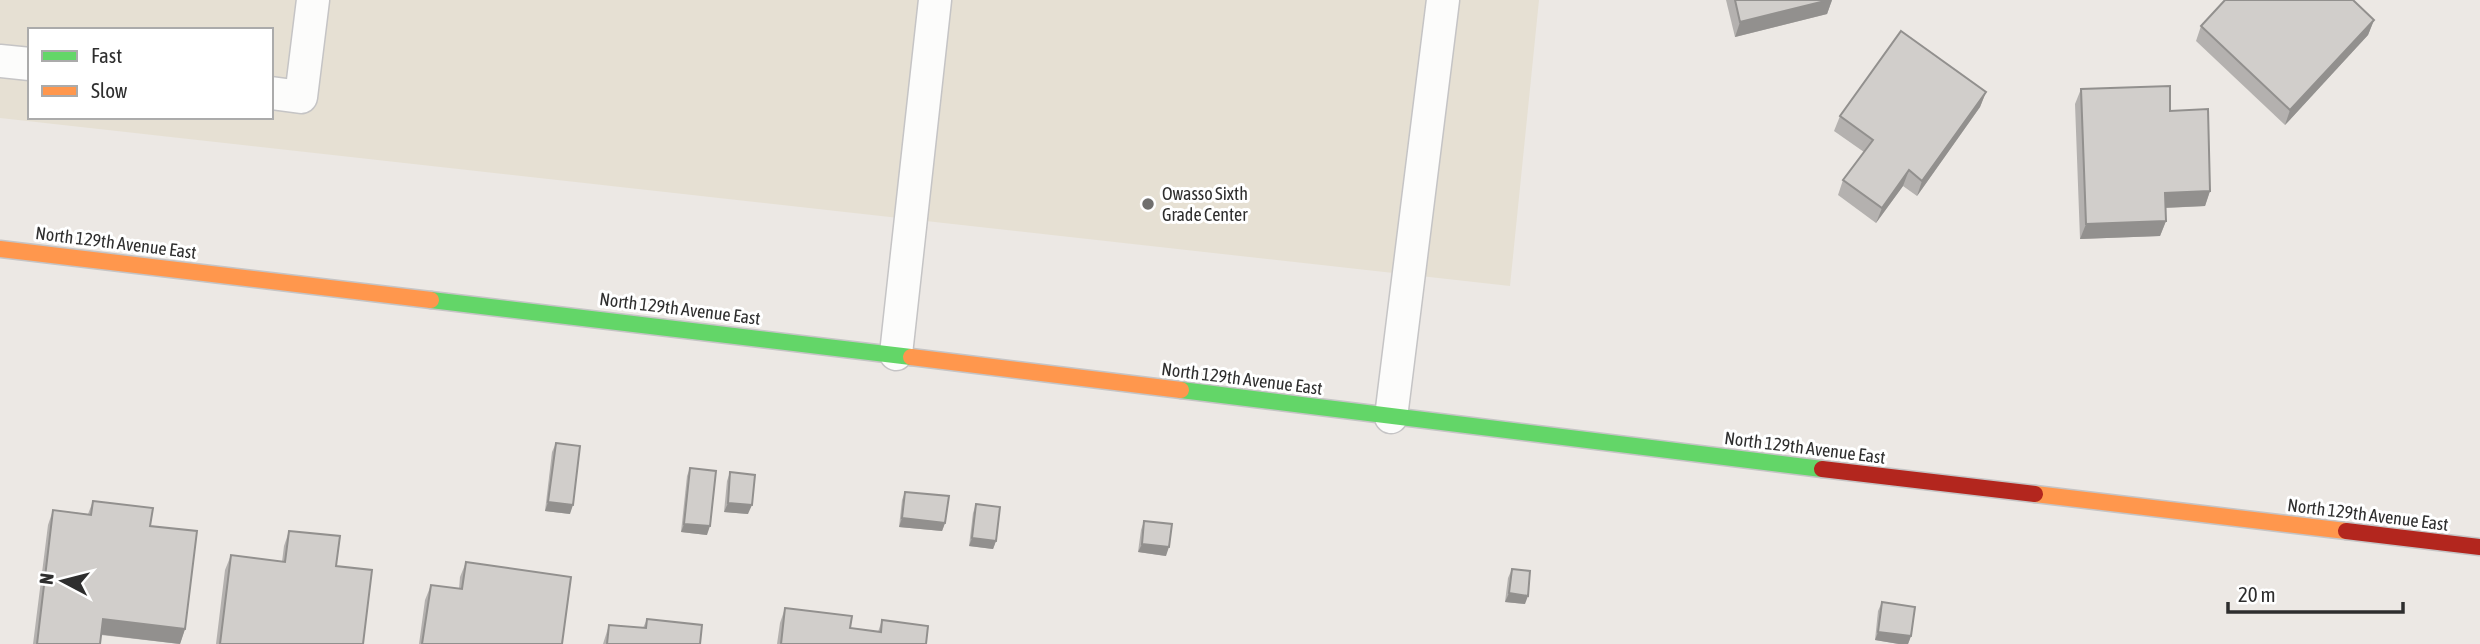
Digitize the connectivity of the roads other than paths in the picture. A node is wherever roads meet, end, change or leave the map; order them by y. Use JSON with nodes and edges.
{"nodes":[{"id":1,"x":313,"y":0,"type":"edge"},
{"id":2,"x":935,"y":0,"type":"edge"},
{"id":3,"x":1443,"y":0,"type":"edge"},
{"id":4,"x":0,"y":61,"type":"edge"},
{"id":5,"x":28,"y":64,"type":"edge"},
{"id":6,"x":273,"y":93,"type":"edge"},
{"id":7,"x":0,"y":249,"type":"edge"},
{"id":8,"x":896,"y":355,"type":"junction"},
{"id":9,"x":1391,"y":417,"type":"junction"},
{"id":10,"x":2480,"y":547,"type":"edge"}],
"edges":[{"from":1,"to":6,"type":"lane"},
{"from":2,"to":8,"type":"lane"},
{"from":3,"to":9,"type":"lane"},
{"from":4,"to":5,"type":"lane"},
{"from":7,"to":8,"type":"main road","name":"North 129th Avenue East"},
{"from":8,"to":9,"type":"main road","name":"North 129th Avenue East"},
{"from":9,"to":10,"type":"main road","name":"North 129th Avenue East"}]}
